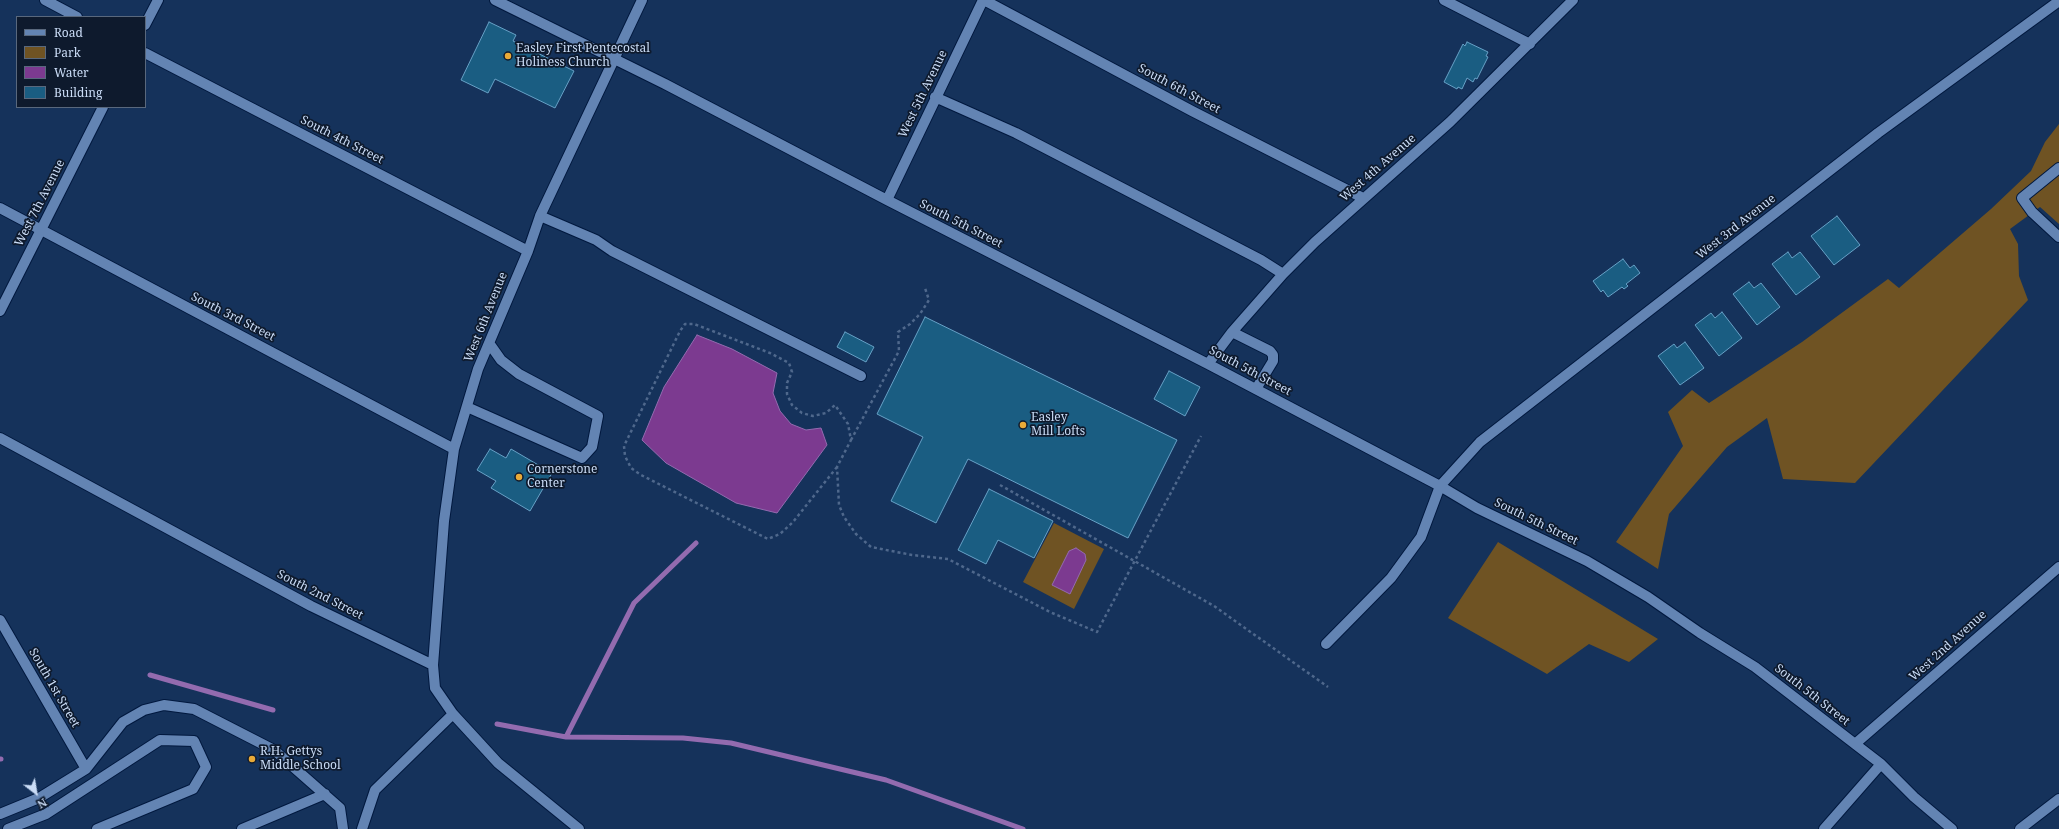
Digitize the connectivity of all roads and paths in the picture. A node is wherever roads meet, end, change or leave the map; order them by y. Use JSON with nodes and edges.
{"nodes":[{"id":1,"x":45,"y":0,"type":"edge"},
{"id":2,"x":158,"y":0,"type":"edge"},
{"id":3,"x":495,"y":0,"type":"edge"},
{"id":4,"x":642,"y":0,"type":"edge"},
{"id":5,"x":983,"y":0,"type":"edge"},
{"id":6,"x":1444,"y":0,"type":"edge"},
{"id":7,"x":1573,"y":0,"type":"edge"},
{"id":8,"x":2059,"y":1,"type":"edge"},
{"id":9,"x":75,"y":16,"type":"edge"},
{"id":10,"x":146,"y":23,"type":"edge"},
{"id":11,"x":1530,"y":44,"type":"junction"},
{"id":12,"x":146,"y":54,"type":"edge"},
{"id":13,"x":613,"y":58,"type":"junction"},
{"id":14,"x":935,"y":97,"type":"junction"},
{"id":15,"x":102,"y":108,"type":"edge"},
{"id":16,"x":2059,"y":168,"type":"edge"},
{"id":17,"x":1363,"y":198,"type":"junction"},
{"id":18,"x":887,"y":200,"type":"junction"},
{"id":19,"x":0,"y":208,"type":"edge"},
{"id":20,"x":540,"y":216,"type":"junction"},
{"id":21,"x":41,"y":231,"type":"junction"},
{"id":22,"x":2059,"y":237,"type":"edge"},
{"id":23,"x":528,"y":251,"type":"junction"},
{"id":24,"x":1283,"y":274,"type":"junction"},
{"id":25,"x":925,"y":288,"type":"dead end"},
{"id":26,"x":0,"y":311,"type":"edge"},
{"id":27,"x":1232,"y":332,"type":"junction"},
{"id":28,"x":489,"y":343,"type":"junction"},
{"id":29,"x":1208,"y":364,"type":"junction"},
{"id":30,"x":861,"y":376,"type":"dead end"},
{"id":31,"x":1256,"y":389,"type":"junction"},
{"id":32,"x":467,"y":407,"type":"junction"},
{"id":33,"x":1201,"y":436,"type":"dead end"},
{"id":34,"x":0,"y":438,"type":"edge"},
{"id":35,"x":851,"y":440,"type":"junction"},
{"id":36,"x":454,"y":449,"type":"junction"},
{"id":37,"x":837,"y":467,"type":"junction"},
{"id":38,"x":1000,"y":485,"type":"dead end"},
{"id":39,"x":1440,"y":486,"type":"junction"},
{"id":40,"x":1134,"y":560,"type":"junction"},
{"id":41,"x":2059,"y":567,"type":"edge"},
{"id":42,"x":0,"y":620,"type":"edge"},
{"id":43,"x":1326,"y":644,"type":"dead end"},
{"id":44,"x":433,"y":666,"type":"junction"},
{"id":45,"x":1328,"y":687,"type":"dead end"},
{"id":46,"x":453,"y":714,"type":"junction"},
{"id":47,"x":1854,"y":744,"type":"junction"},
{"id":48,"x":1881,"y":764,"type":"junction"},
{"id":49,"x":86,"y":769,"type":"junction"},
{"id":50,"x":325,"y":794,"type":"junction"},
{"id":51,"x":2059,"y":799,"type":"edge"},
{"id":52,"x":0,"y":814,"type":"edge"},
{"id":53,"x":8,"y":829,"type":"edge"},
{"id":54,"x":97,"y":829,"type":"edge"},
{"id":55,"x":242,"y":829,"type":"edge"},
{"id":56,"x":343,"y":829,"type":"edge"},
{"id":57,"x":362,"y":829,"type":"edge"},
{"id":58,"x":579,"y":829,"type":"edge"},
{"id":59,"x":1824,"y":829,"type":"edge"},
{"id":60,"x":1952,"y":829,"type":"edge"},
{"id":61,"x":2020,"y":829,"type":"edge"}],
"edges":[{"from":1,"to":9,"type":"street"},
{"from":2,"to":10,"type":"street"},
{"from":3,"to":13,"type":"street","name":"South 5th Street"},
{"from":4,"to":13,"type":"street","name":"West 6th Avenue"},
{"from":5,"to":14,"type":"street","name":"West 5th Avenue"},
{"from":5,"to":17,"type":"street","name":"South 6th Street"},
{"from":6,"to":11,"type":"street"},
{"from":7,"to":11,"type":"street","name":"West 4th Avenue"},
{"from":8,"to":39,"type":"street","name":"West 3rd Avenue"},
{"from":11,"to":17,"type":"street","name":"West 4th Avenue"},
{"from":12,"to":23,"type":"street","name":"South 4th Street"},
{"from":13,"to":18,"type":"street","name":"South 5th Street"},
{"from":13,"to":20,"type":"street","name":"West 6th Avenue"},
{"from":14,"to":18,"type":"street","name":"West 5th Avenue"},
{"from":14,"to":24,"type":"street"},
{"from":15,"to":21,"type":"street","name":"West 7th Avenue"},
{"from":16,"to":22,"type":"street"},
{"from":17,"to":24,"type":"street","name":"West 4th Avenue"},
{"from":18,"to":29,"type":"street","name":"South 5th Street"},
{"from":19,"to":21,"type":"street","name":"South 3rd Street"},
{"from":20,"to":23,"type":"street","name":"West 6th Avenue"},
{"from":20,"to":30,"type":"street"},
{"from":21,"to":26,"type":"street","name":"West 7th Avenue"},
{"from":21,"to":36,"type":"street","name":"South 3rd Street"},
{"from":23,"to":28,"type":"street","name":"West 6th Avenue"},
{"from":24,"to":27,"type":"street","name":"West 4th Avenue"},
{"from":25,"to":35,"type":"path"},
{"from":27,"to":29,"type":"street","name":"West 4th Avenue"},
{"from":27,"to":31,"type":"street"},
{"from":28,"to":32,"type":"street","name":"West 6th Avenue"},
{"from":28,"to":32,"type":"street"},
{"from":29,"to":31,"type":"street","name":"South 5th Street"},
{"from":31,"to":39,"type":"street","name":"South 5th Street"},
{"from":32,"to":36,"type":"street","name":"West 6th Avenue"},
{"from":33,"to":40,"type":"path"},
{"from":34,"to":44,"type":"street","name":"South 2nd Street"},
{"from":35,"to":37,"type":"path"},
{"from":35,"to":37,"type":"path"},
{"from":36,"to":44,"type":"street","name":"West 6th Avenue"},
{"from":37,"to":40,"type":"path"},
{"from":38,"to":40,"type":"path"},
{"from":39,"to":43,"type":"street"},
{"from":39,"to":47,"type":"street","name":"South 5th Street"},
{"from":40,"to":45,"type":"path"},
{"from":41,"to":47,"type":"street","name":"West 2nd Avenue"},
{"from":42,"to":49,"type":"street","name":"South 1st Street"},
{"from":44,"to":46,"type":"street"},
{"from":46,"to":57,"type":"street"},
{"from":46,"to":58,"type":"street"},
{"from":47,"to":48,"type":"street","name":"South 5th Street"},
{"from":48,"to":59,"type":"street"},
{"from":48,"to":60,"type":"street","name":"South 5th Street"},
{"from":49,"to":50,"type":"street"},
{"from":49,"to":52,"type":"street"},
{"from":50,"to":55,"type":"street"},
{"from":50,"to":56,"type":"street"},
{"from":51,"to":61,"type":"street"},
{"from":53,"to":54,"type":"street"}]}
